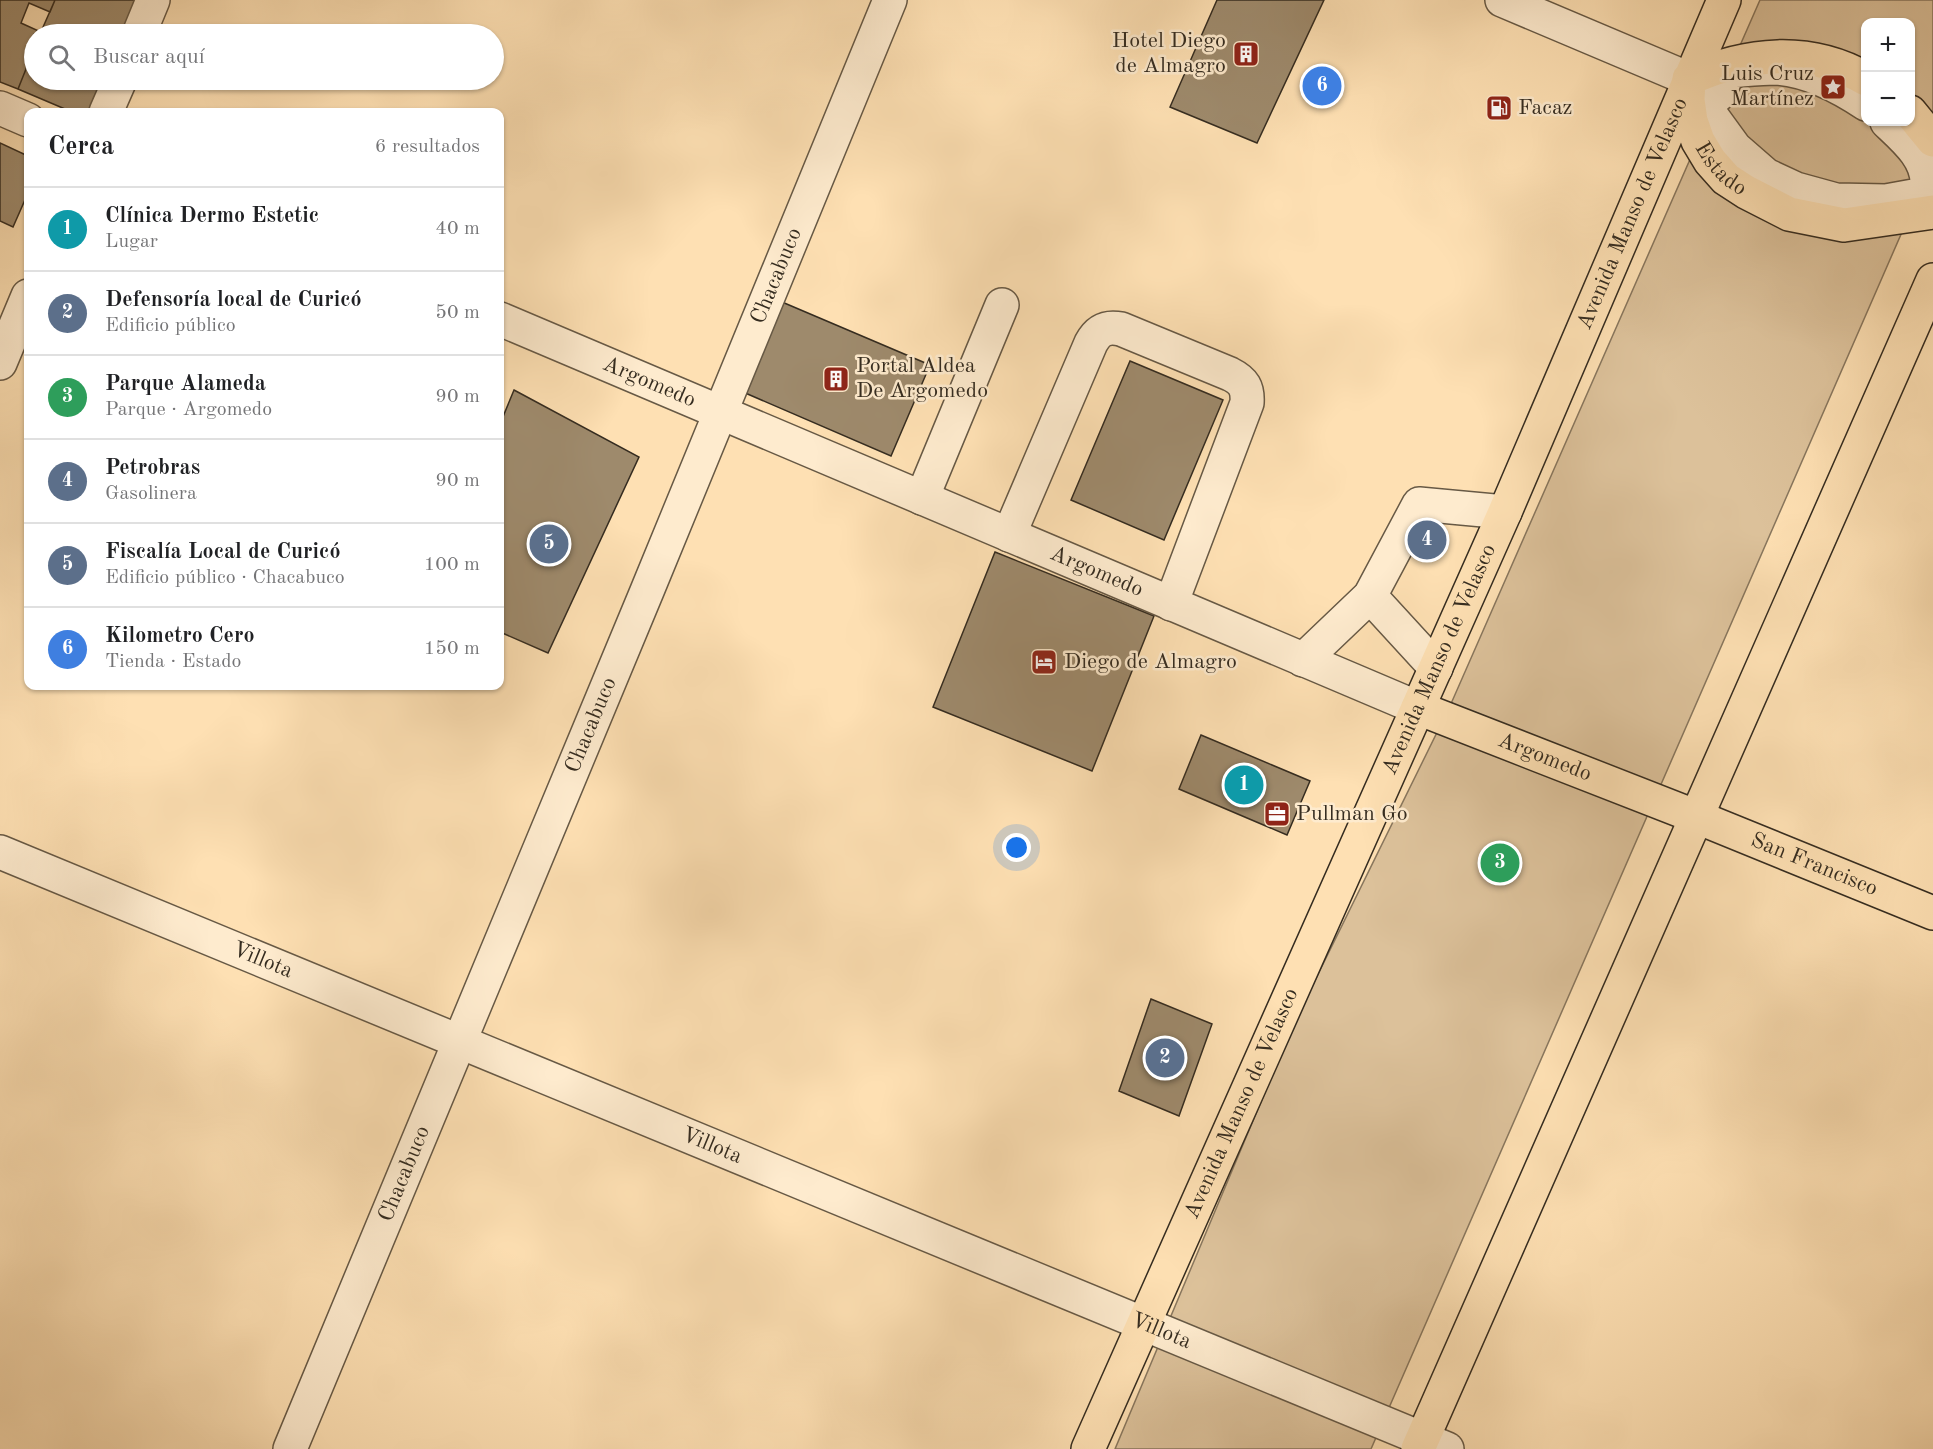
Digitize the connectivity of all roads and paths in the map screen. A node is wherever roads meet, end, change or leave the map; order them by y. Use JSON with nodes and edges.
{"nodes":[{"id":1,"x":153,"y":0,"type":"edge"},
{"id":2,"x":890,"y":0,"type":"edge"},
{"id":3,"x":1502,"y":0,"type":"edge"},
{"id":4,"x":1724,"y":0,"type":"edge"},
{"id":5,"x":143,"y":24,"type":"edge"},
{"id":6,"x":1861,"y":77,"type":"edge"},
{"id":7,"x":1689,"y":79,"type":"junction"},
{"id":8,"x":116,"y":90,"type":"edge"},
{"id":9,"x":1861,"y":101,"type":"edge"},
{"id":10,"x":0,"y":108,"type":"edge"},
{"id":11,"x":108,"y":108,"type":"edge"},
{"id":12,"x":1915,"y":117,"type":"edge"},
{"id":13,"x":24,"y":118,"type":"edge"},
{"id":14,"x":1891,"y":126,"type":"edge"},
{"id":15,"x":1933,"y":140,"type":"edge"},
{"id":16,"x":1933,"y":212,"type":"edge"},
{"id":17,"x":1933,"y":280,"type":"edge"},
{"id":18,"x":1002,"y":305,"type":"dead end"},
{"id":19,"x":24,"y":306,"type":"edge"},
{"id":20,"x":504,"y":321,"type":"edge"},
{"id":21,"x":0,"y":363,"type":"edge"},
{"id":22,"x":720,"y":413,"type":"junction"},
{"id":23,"x":922,"y":498,"type":"junction"},
{"id":24,"x":1505,"y":512,"type":"junction"},
{"id":25,"x":1008,"y":535,"type":"junction"},
{"id":26,"x":1370,"y":596,"type":"junction"},
{"id":27,"x":1171,"y":604,"type":"junction"},
{"id":28,"x":1303,"y":660,"type":"junction"},
{"id":29,"x":1436,"y":668,"type":"junction"},
{"id":30,"x":1418,"y":708,"type":"junction"},
{"id":31,"x":1696,"y":817,"type":"junction"},
{"id":32,"x":0,"y":852,"type":"edge"},
{"id":33,"x":1933,"y":913,"type":"edge"},
{"id":34,"x":460,"y":1042,"type":"junction"},
{"id":35,"x":1143,"y":1324,"type":"junction"},
{"id":36,"x":1429,"y":1446,"type":"edge"},
{"id":37,"x":290,"y":1449,"type":"edge"},
{"id":38,"x":1088,"y":1449,"type":"edge"}],
"edges":[{"from":1,"to":5,"type":"street"},
{"from":2,"to":22,"type":"street","name":"Chacabuco"},
{"from":3,"to":7,"type":"street"},
{"from":4,"to":7,"type":"main road","name":"Avenida Manso de Velasco"},
{"from":6,"to":7,"type":"main road"},
{"from":7,"to":16,"type":"main road","name":"Estado"},
{"from":7,"to":24,"type":"main road","name":"Avenida Manso de Velasco"},
{"from":8,"to":11,"type":"street"},
{"from":9,"to":14,"type":"street"},
{"from":10,"to":13,"type":"street"},
{"from":12,"to":15,"type":"main road"},
{"from":17,"to":31,"type":"main road"},
{"from":18,"to":23,"type":"street"},
{"from":19,"to":21,"type":"street"},
{"from":20,"to":22,"type":"street","name":"Argomedo"},
{"from":22,"to":23,"type":"street","name":"Argomedo"},
{"from":22,"to":34,"type":"street","name":"Chacabuco"},
{"from":23,"to":25,"type":"street","name":"Argomedo"},
{"from":24,"to":26,"type":"street"},
{"from":24,"to":29,"type":"main road","name":"Avenida Manso de Velasco"},
{"from":25,"to":27,"type":"street","name":"Argomedo"},
{"from":25,"to":27,"type":"street"},
{"from":26,"to":28,"type":"street"},
{"from":26,"to":29,"type":"street"},
{"from":27,"to":28,"type":"street","name":"Argomedo"},
{"from":28,"to":30,"type":"street","name":"Argomedo"},
{"from":29,"to":30,"type":"main road","name":"Avenida Manso de Velasco"},
{"from":30,"to":31,"type":"main road","name":"Argomedo"},
{"from":30,"to":35,"type":"main road","name":"Avenida Manso de Velasco"},
{"from":31,"to":33,"type":"main road","name":"San Francisco"},
{"from":31,"to":36,"type":"main road"},
{"from":32,"to":34,"type":"street","name":"Villota"},
{"from":34,"to":35,"type":"street","name":"Villota"},
{"from":34,"to":37,"type":"street","name":"Chacabuco"},
{"from":35,"to":36,"type":"street","name":"Villota"},
{"from":35,"to":38,"type":"main road","name":"Avenida Manso de Velasco"}]}
